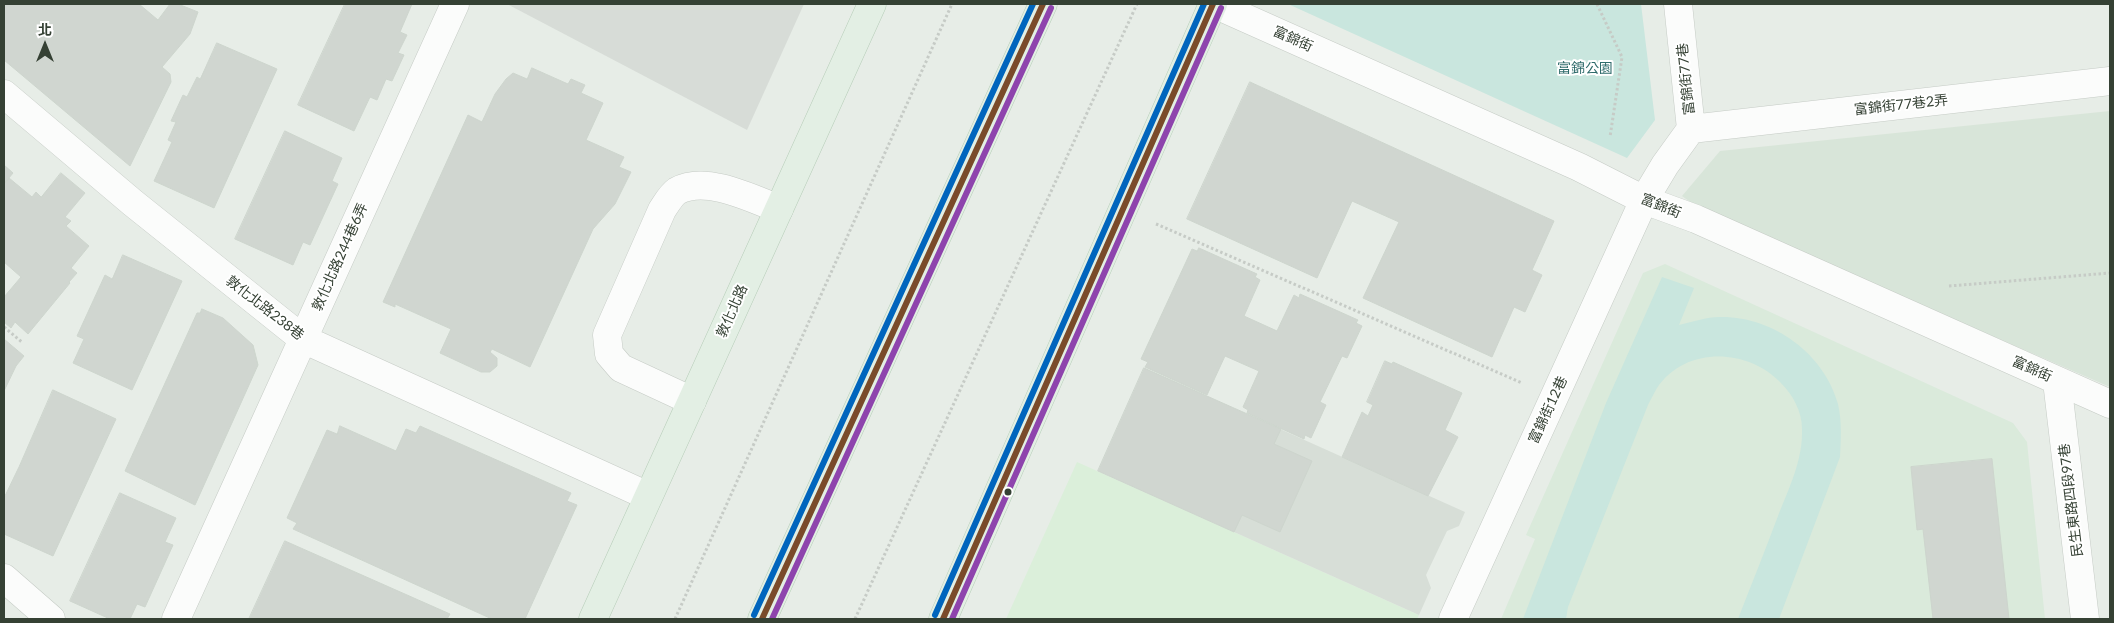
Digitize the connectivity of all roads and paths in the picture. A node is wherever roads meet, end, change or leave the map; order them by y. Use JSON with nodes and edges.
{"nodes":[{"id":1,"x":455,"y":4,"type":"edge"},
{"id":2,"x":872,"y":4,"type":"edge"},
{"id":3,"x":952,"y":4,"type":"edge"},
{"id":4,"x":1043,"y":4,"type":"edge"},
{"id":5,"x":1137,"y":4,"type":"edge"},
{"id":6,"x":1214,"y":4,"type":"edge"},
{"id":7,"x":1597,"y":4,"type":"edge"},
{"id":8,"x":1678,"y":4,"type":"edge"},
{"id":9,"x":2110,"y":81,"type":"edge"},
{"id":10,"x":4,"y":94,"type":"edge"},
{"id":11,"x":1691,"y":129,"type":"junction"},
{"id":12,"x":1610,"y":137,"type":"dead end"},
{"id":13,"x":1644,"y":200,"type":"junction"},
{"id":14,"x":779,"y":209,"type":"junction"},
{"id":15,"x":1151,"y":222,"type":"dead end"},
{"id":16,"x":2110,"y":273,"type":"edge"},
{"id":17,"x":1948,"y":286,"type":"dead end"},
{"id":18,"x":4,"y":328,"type":"edge"},
{"id":19,"x":303,"y":339,"type":"junction"},
{"id":20,"x":23,"y":343,"type":"dead end"},
{"id":21,"x":2057,"y":381,"type":"junction"},
{"id":22,"x":1530,"y":386,"type":"dead end"},
{"id":23,"x":692,"y":401,"type":"junction"},
{"id":24,"x":2110,"y":404,"type":"edge"},
{"id":25,"x":648,"y":496,"type":"junction"},
{"id":26,"x":4,"y":578,"type":"edge"},
{"id":27,"x":51,"y":619,"type":"edge"},
{"id":28,"x":176,"y":619,"type":"edge"},
{"id":29,"x":592,"y":619,"type":"edge"},
{"id":30,"x":675,"y":619,"type":"edge"},
{"id":31,"x":762,"y":619,"type":"edge"},
{"id":32,"x":855,"y":619,"type":"edge"},
{"id":33,"x":943,"y":619,"type":"edge"},
{"id":34,"x":1453,"y":619,"type":"edge"},
{"id":35,"x":2084,"y":619,"type":"edge"}],
"edges":[{"from":1,"to":19,"type":"street","name":"敦化北路244巷6弄"},
{"from":2,"to":14,"type":"main road","name":"敦化北路"},
{"from":3,"to":30,"type":"path"},
{"from":4,"to":31,"type":"main road"},
{"from":5,"to":32,"type":"path"},
{"from":6,"to":13,"type":"street","name":"富錦街"},
{"from":6,"to":33,"type":"main road"},
{"from":7,"to":12,"type":"path"},
{"from":8,"to":11,"type":"street","name":"富錦街77巷"},
{"from":9,"to":11,"type":"street","name":"富錦街77巷2弄"},
{"from":10,"to":19,"type":"street","name":"敦化北路238巷"},
{"from":11,"to":13,"type":"street","name":"富錦街77巷"},
{"from":13,"to":21,"type":"street","name":"富錦街"},
{"from":13,"to":34,"type":"street","name":"富錦街12巷"},
{"from":14,"to":23,"type":"main road","name":"敦化北路"},
{"from":14,"to":23,"type":"street"},
{"from":15,"to":22,"type":"path"},
{"from":16,"to":17,"type":"path"},
{"from":18,"to":20,"type":"path"},
{"from":19,"to":25,"type":"street","name":"敦化北路238巷"},
{"from":19,"to":28,"type":"street","name":"敦化北路244巷6弄"},
{"from":21,"to":24,"type":"street","name":"富錦街"},
{"from":21,"to":35,"type":"street","name":"民生東路四段97巷"},
{"from":23,"to":25,"type":"main road","name":"敦化北路"},
{"from":25,"to":29,"type":"main road","name":"敦化北路"},
{"from":26,"to":27,"type":"street"}]}
